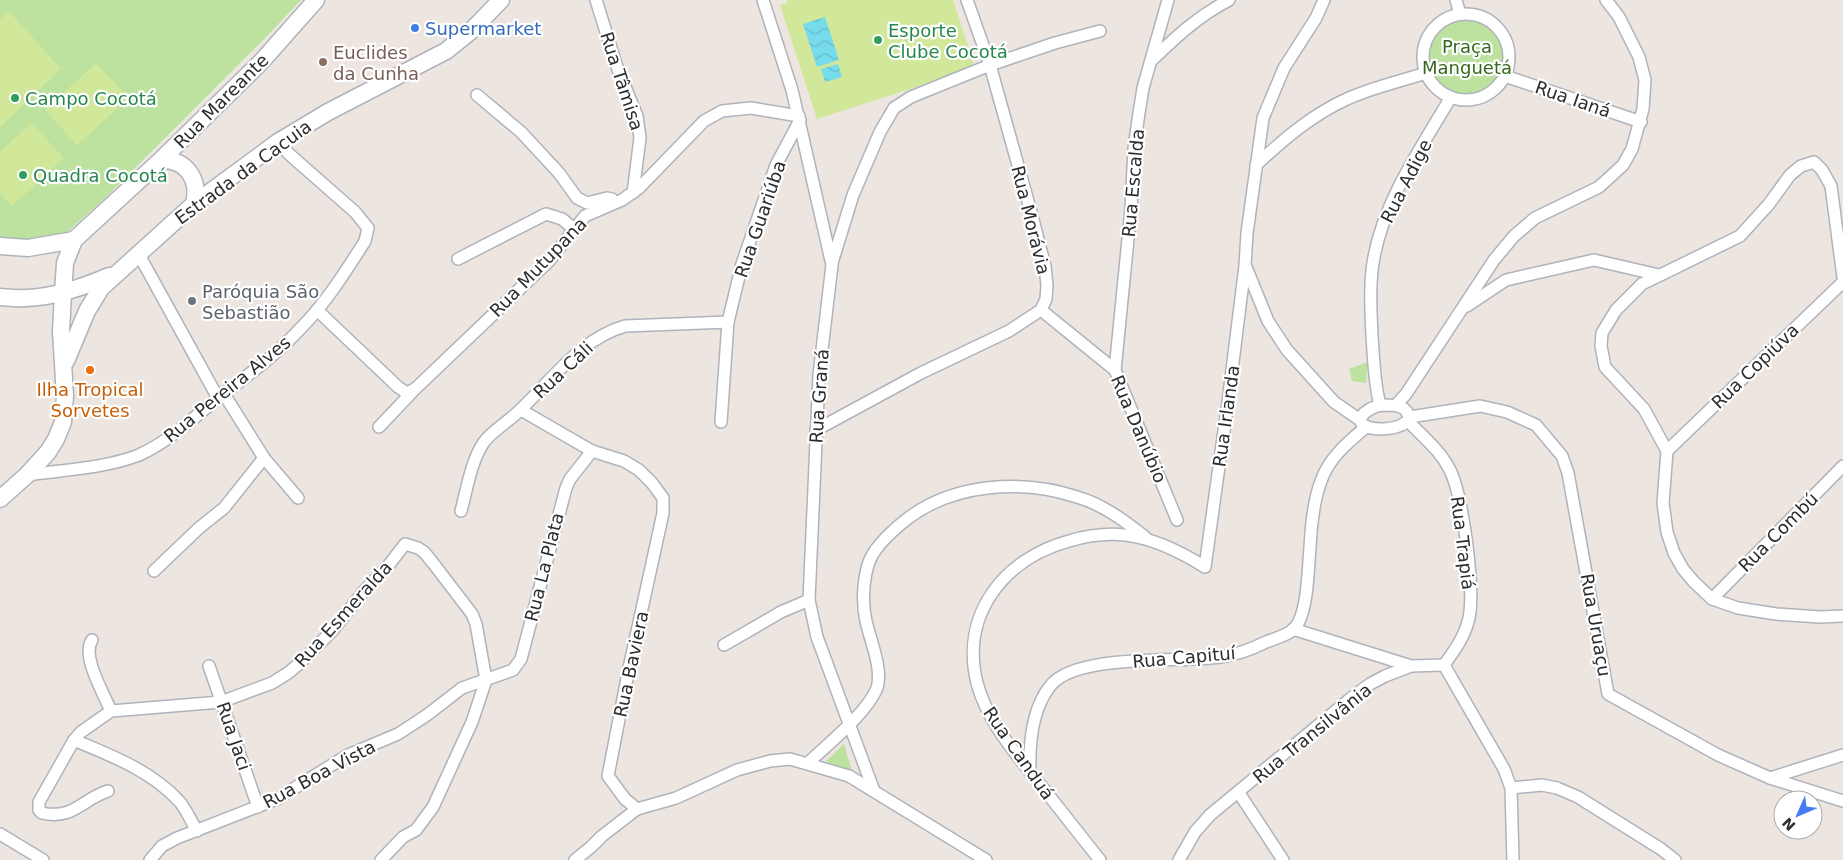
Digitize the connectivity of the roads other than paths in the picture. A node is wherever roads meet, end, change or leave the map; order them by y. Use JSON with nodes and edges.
{"nodes":[{"id":1,"x":316,"y":0,"type":"edge"},
{"id":2,"x":596,"y":0,"type":"edge"},
{"id":3,"x":763,"y":0,"type":"edge"},
{"id":4,"x":967,"y":0,"type":"edge"},
{"id":5,"x":1168,"y":0,"type":"edge"},
{"id":6,"x":1229,"y":0,"type":"edge"},
{"id":7,"x":1324,"y":0,"type":"edge"},
{"id":8,"x":1456,"y":0,"type":"edge"},
{"id":9,"x":1606,"y":0,"type":"edge"},
{"id":10,"x":499,"y":1,"type":"edge"},
{"id":11,"x":1460,"y":14,"type":"junction"},
{"id":12,"x":1100,"y":30,"type":"dead end"},
{"id":13,"x":1150,"y":61,"type":"junction"},
{"id":14,"x":990,"y":65,"type":"junction"},
{"id":15,"x":1426,"y":72,"type":"junction"},
{"id":16,"x":1505,"y":76,"type":"junction"},
{"id":17,"x":477,"y":95,"type":"dead end"},
{"id":18,"x":1451,"y":97,"type":"junction"},
{"id":19,"x":800,"y":118,"type":"junction"},
{"id":20,"x":1641,"y":122,"type":"junction"},
{"id":21,"x":278,"y":142,"type":"junction"},
{"id":22,"x":161,"y":160,"type":"junction"},
{"id":23,"x":1256,"y":165,"type":"junction"},
{"id":24,"x":633,"y":193,"type":"junction"},
{"id":25,"x":622,"y":200,"type":"junction"},
{"id":26,"x":194,"y":204,"type":"junction"},
{"id":27,"x":574,"y":229,"type":"junction"},
{"id":28,"x":74,"y":240,"type":"junction"},
{"id":29,"x":0,"y":246,"type":"edge"},
{"id":30,"x":138,"y":254,"type":"junction"},
{"id":31,"x":458,"y":260,"type":"dead end"},
{"id":32,"x":832,"y":265,"type":"junction"},
{"id":33,"x":1245,"y":266,"type":"junction"},
{"id":34,"x":116,"y":273,"type":"junction"},
{"id":35,"x":1659,"y":275,"type":"junction"},
{"id":36,"x":1843,"y":277,"type":"edge"},
{"id":37,"x":1843,"y":282,"type":"edge"},
{"id":38,"x":63,"y":294,"type":"junction"},
{"id":39,"x":0,"y":297,"type":"edge"},
{"id":40,"x":317,"y":310,"type":"junction"},
{"id":41,"x":1041,"y":310,"type":"junction"},
{"id":42,"x":1462,"y":310,"type":"junction"},
{"id":43,"x":728,"y":322,"type":"junction"},
{"id":44,"x":64,"y":365,"type":"junction"},
{"id":45,"x":1115,"y":370,"type":"junction"},
{"id":46,"x":415,"y":389,"type":"junction"},
{"id":47,"x":221,"y":396,"type":"junction"},
{"id":48,"x":1377,"y":406,"type":"junction"},
{"id":49,"x":521,"y":410,"type":"junction"},
{"id":50,"x":1407,"y":417,"type":"junction"},
{"id":51,"x":1360,"y":420,"type":"junction"},
{"id":52,"x":721,"y":422,"type":"dead end"},
{"id":53,"x":379,"y":427,"type":"dead end"},
{"id":54,"x":816,"y":430,"type":"junction"},
{"id":55,"x":592,"y":451,"type":"junction"},
{"id":56,"x":1667,"y":451,"type":"junction"},
{"id":57,"x":264,"y":458,"type":"junction"},
{"id":58,"x":1843,"y":466,"type":"edge"},
{"id":59,"x":28,"y":475,"type":"junction"},
{"id":60,"x":298,"y":498,"type":"dead end"},
{"id":61,"x":0,"y":499,"type":"edge"},
{"id":62,"x":461,"y":511,"type":"dead end"},
{"id":63,"x":1177,"y":520,"type":"dead end"},
{"id":64,"x":1147,"y":538,"type":"junction"},
{"id":65,"x":1200,"y":564,"type":"joint"},
{"id":66,"x":154,"y":571,"type":"dead end"},
{"id":67,"x":1712,"y":599,"type":"junction"},
{"id":68,"x":809,"y":600,"type":"junction"},
{"id":69,"x":1843,"y":616,"type":"edge"},
{"id":70,"x":1293,"y":629,"type":"junction"},
{"id":71,"x":92,"y":640,"type":"dead end"},
{"id":72,"x":724,"y":644,"type":"dead end"},
{"id":73,"x":1444,"y":664,"type":"junction"},
{"id":74,"x":209,"y":666,"type":"dead end"},
{"id":75,"x":1411,"y":666,"type":"junction"},
{"id":76,"x":490,"y":679,"type":"junction"},
{"id":77,"x":221,"y":702,"type":"junction"},
{"id":78,"x":111,"y":711,"type":"junction"},
{"id":79,"x":850,"y":724,"type":"junction"},
{"id":80,"x":74,"y":740,"type":"junction"},
{"id":81,"x":1843,"y":756,"type":"edge"},
{"id":82,"x":808,"y":763,"type":"junction"},
{"id":83,"x":1030,"y":772,"type":"junction"},
{"id":84,"x":1770,"y":778,"type":"junction"},
{"id":85,"x":1511,"y":788,"type":"junction"},
{"id":86,"x":108,"y":791,"type":"dead end"},
{"id":87,"x":874,"y":791,"type":"junction"},
{"id":88,"x":1239,"y":793,"type":"junction"},
{"id":89,"x":1843,"y":801,"type":"edge"},
{"id":90,"x":258,"y":807,"type":"junction"},
{"id":91,"x":637,"y":810,"type":"junction"},
{"id":92,"x":197,"y":831,"type":"junction"},
{"id":93,"x":0,"y":835,"type":"edge"},
{"id":94,"x":43,"y":860,"type":"edge"},
{"id":95,"x":150,"y":860,"type":"edge"},
{"id":96,"x":381,"y":860,"type":"edge"},
{"id":97,"x":574,"y":860,"type":"edge"},
{"id":98,"x":986,"y":860,"type":"edge"},
{"id":99,"x":1100,"y":860,"type":"edge"},
{"id":100,"x":1179,"y":860,"type":"edge"},
{"id":101,"x":1283,"y":860,"type":"edge"},
{"id":102,"x":1513,"y":860,"type":"edge"},
{"id":103,"x":1675,"y":860,"type":"edge"}],
"edges":[{"from":1,"to":22,"type":"main road","name":"Rua Mareante"},
{"from":2,"to":24,"type":"street","name":"Rua Tâmisa"},
{"from":3,"to":19,"type":"street","name":"Rua Graná"},
{"from":4,"to":14,"type":"street","name":"Rua Morávia"},
{"from":5,"to":13,"type":"street","name":"Rua Escalda"},
{"from":6,"to":13,"type":"street"},
{"from":7,"to":23,"type":"street","name":"Rua Irlanda"},
{"from":8,"to":11,"type":"street"},
{"from":9,"to":20,"type":"street"},
{"from":10,"to":21,"type":"main road","name":"Estrada da Cacuia"},
{"from":11,"to":15,"type":"street"},
{"from":11,"to":16,"type":"street"},
{"from":12,"to":14,"type":"street"},
{"from":13,"to":45,"type":"street","name":"Rua Escalda"},
{"from":14,"to":32,"type":"street"},
{"from":14,"to":41,"type":"street","name":"Rua Morávia"},
{"from":15,"to":18,"type":"street"},
{"from":15,"to":23,"type":"street"},
{"from":16,"to":18,"type":"street"},
{"from":16,"to":20,"type":"street","name":"Rua Ianá"},
{"from":17,"to":25,"type":"street"},
{"from":18,"to":48,"type":"street","name":"Rua Adige"},
{"from":19,"to":24,"type":"street","name":"Rua Mutupana"},
{"from":19,"to":32,"type":"street","name":"Rua Graná"},
{"from":19,"to":43,"type":"street","name":"Rua Guariúba"},
{"from":20,"to":42,"type":"street"},
{"from":21,"to":26,"type":"main road","name":"Estrada da Cacuia"},
{"from":21,"to":40,"type":"street","name":"Rua Pereira Alves"},
{"from":22,"to":26,"type":"main road"},
{"from":22,"to":28,"type":"main road","name":"Rua Mareante"},
{"from":23,"to":33,"type":"street","name":"Rua Irlanda"},
{"from":24,"to":25,"type":"street","name":"Rua Mutupana"},
{"from":25,"to":27,"type":"street","name":"Rua Mutupana"},
{"from":26,"to":30,"type":"main road","name":"Estrada da Cacuia"},
{"from":27,"to":31,"type":"street"},
{"from":27,"to":46,"type":"street","name":"Rua Mutupana"},
{"from":28,"to":29,"type":"main road"},
{"from":28,"to":38,"type":"main road","name":"Rua Mareante"},
{"from":30,"to":34,"type":"main road","name":"Estrada da Cacuia"},
{"from":30,"to":47,"type":"street"},
{"from":32,"to":54,"type":"street","name":"Rua Graná"},
{"from":33,"to":51,"type":"street"},
{"from":33,"to":65,"type":"street","name":"Rua Irlanda"},
{"from":34,"to":38,"type":"main road"},
{"from":34,"to":44,"type":"main road"},
{"from":35,"to":36,"type":"street"},
{"from":35,"to":42,"type":"street"},
{"from":35,"to":56,"type":"street"},
{"from":37,"to":56,"type":"street","name":"Rua Copiúva"},
{"from":38,"to":39,"type":"main road"},
{"from":38,"to":44,"type":"main road","name":"Rua Mareante"},
{"from":40,"to":46,"type":"street"},
{"from":40,"to":47,"type":"street","name":"Rua Pereira Alves"},
{"from":41,"to":45,"type":"street","name":"Rua Danúbio"},
{"from":41,"to":54,"type":"street"},
{"from":42,"to":50,"type":"street"},
{"from":43,"to":49,"type":"street","name":"Rua Cáli"},
{"from":43,"to":52,"type":"street","name":"Rua Guariúba"},
{"from":44,"to":59,"type":"main road","name":"Rua Mareante"},
{"from":45,"to":63,"type":"street","name":"Rua Danúbio"},
{"from":46,"to":53,"type":"street","name":"Rua Mutupana"},
{"from":47,"to":57,"type":"street"},
{"from":47,"to":59,"type":"street","name":"Rua Pereira Alves"},
{"from":48,"to":50,"type":"street"},
{"from":48,"to":51,"type":"street"},
{"from":49,"to":55,"type":"street","name":"Rua Baviera"},
{"from":49,"to":62,"type":"street","name":"Rua Cáli"},
{"from":50,"to":51,"type":"street"},
{"from":50,"to":73,"type":"street","name":"Rua Trapiá"},
{"from":50,"to":84,"type":"street","name":"Rua Uruaçu"},
{"from":51,"to":70,"type":"street"},
{"from":54,"to":68,"type":"street","name":"Rua Graná"},
{"from":55,"to":76,"type":"street","name":"Rua La Plata"},
{"from":55,"to":91,"type":"street","name":"Rua Baviera"},
{"from":56,"to":67,"type":"street"},
{"from":57,"to":60,"type":"street"},
{"from":57,"to":66,"type":"street"},
{"from":58,"to":67,"type":"street","name":"Rua Combú"},
{"from":59,"to":61,"type":"main road","name":"Rua Mareante"},
{"from":64,"to":65,"type":"street","name":"Rua Canduá"},
{"from":64,"to":79,"type":"street"},
{"from":64,"to":83,"type":"street","name":"Rua Canduá"},
{"from":67,"to":69,"type":"street"},
{"from":68,"to":72,"type":"street"},
{"from":68,"to":79,"type":"street","name":"Rua Graná"},
{"from":70,"to":75,"type":"street"},
{"from":70,"to":83,"type":"street","name":"Rua Capituí"},
{"from":71,"to":78,"type":"street"},
{"from":73,"to":75,"type":"street","name":"Rua Transilvânia"},
{"from":73,"to":85,"type":"street"},
{"from":74,"to":77,"type":"street","name":"Rua Jaci"},
{"from":75,"to":88,"type":"street","name":"Rua Transilvânia"},
{"from":76,"to":77,"type":"street","name":"Rua Esmeralda"},
{"from":76,"to":90,"type":"street","name":"Rua Boa Vista"},
{"from":76,"to":96,"type":"street"},
{"from":77,"to":78,"type":"street","name":"Rua Esmeralda"},
{"from":77,"to":90,"type":"street","name":"Rua Jaci"},
{"from":78,"to":80,"type":"street"},
{"from":79,"to":82,"type":"street"},
{"from":79,"to":87,"type":"street","name":"Rua Graná"},
{"from":80,"to":86,"type":"street"},
{"from":80,"to":92,"type":"street"},
{"from":81,"to":84,"type":"street"},
{"from":82,"to":87,"type":"street"},
{"from":82,"to":91,"type":"street"},
{"from":83,"to":99,"type":"street","name":"Rua Canduá"},
{"from":84,"to":89,"type":"street","name":"Rua Uruaçu"},
{"from":85,"to":102,"type":"street"},
{"from":85,"to":103,"type":"street"},
{"from":87,"to":98,"type":"street"},
{"from":88,"to":100,"type":"street","name":"Rua Transilvânia"},
{"from":88,"to":101,"type":"street"},
{"from":90,"to":92,"type":"street","name":"Rua Boa Vista"},
{"from":91,"to":97,"type":"street"},
{"from":92,"to":95,"type":"street","name":"Rua Boa Vista"},
{"from":93,"to":94,"type":"street"}]}
